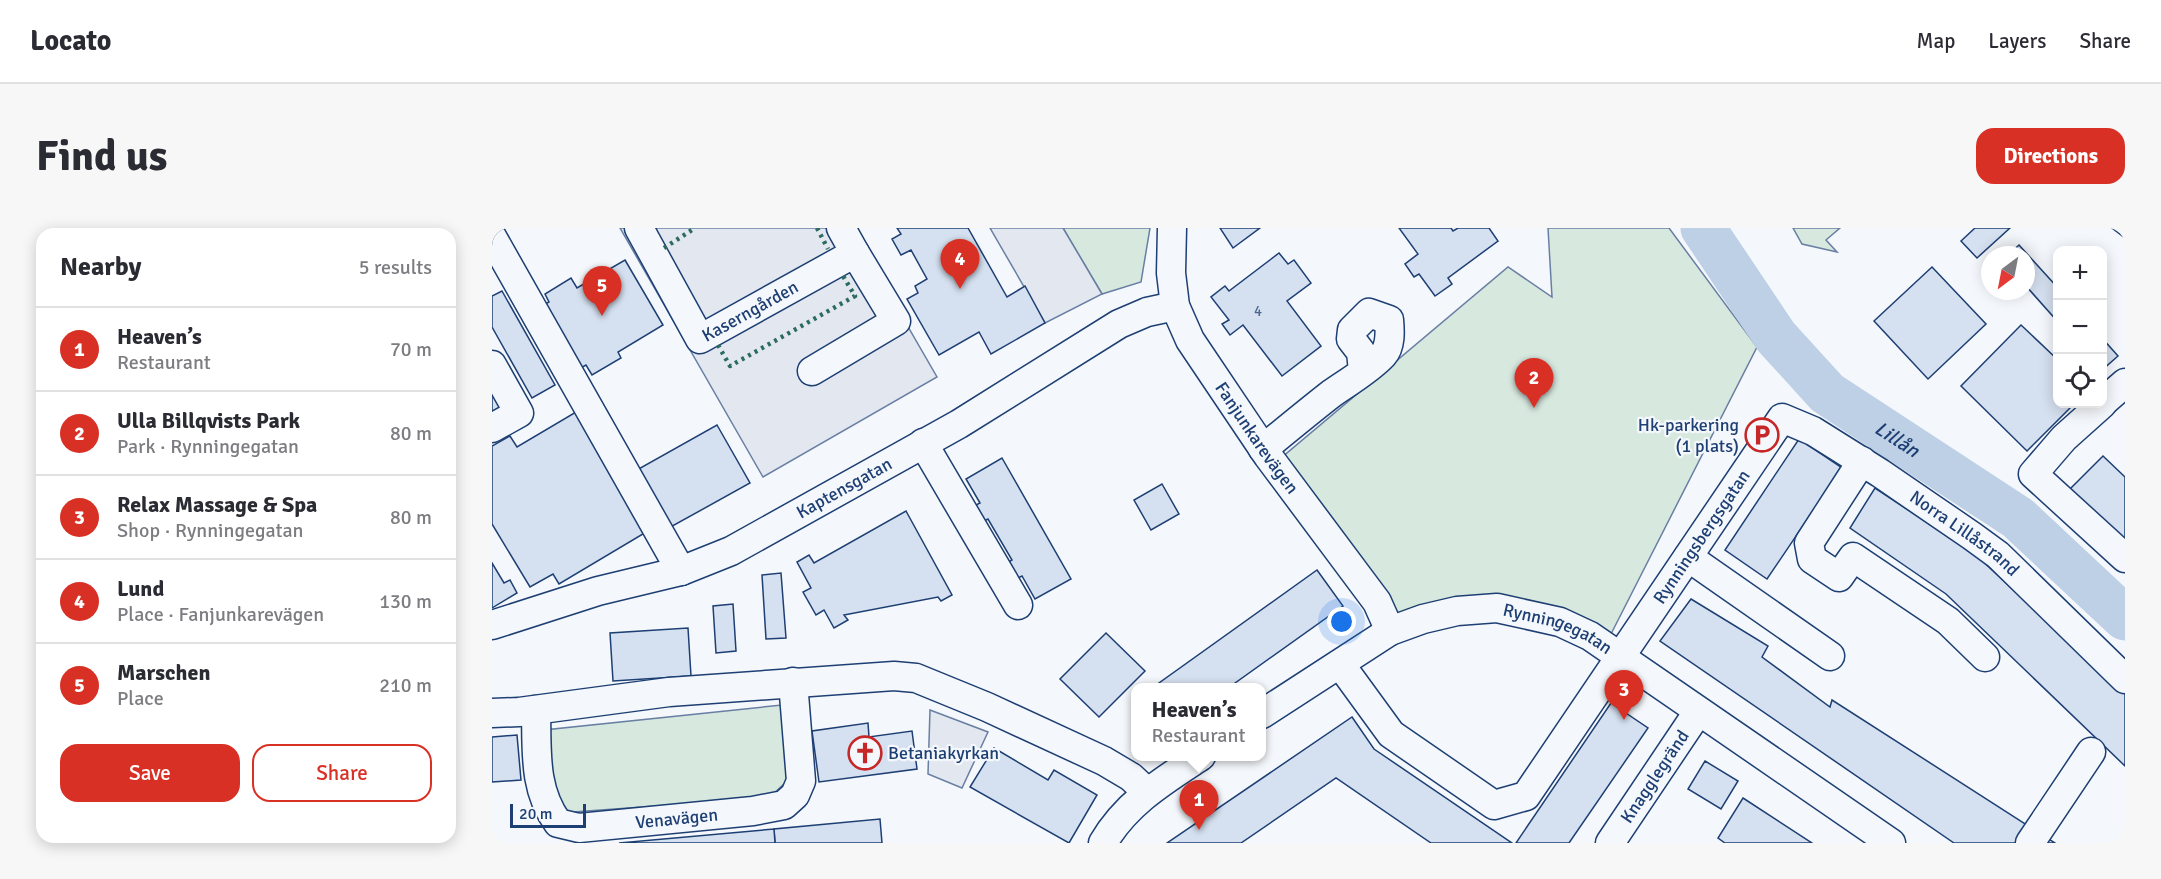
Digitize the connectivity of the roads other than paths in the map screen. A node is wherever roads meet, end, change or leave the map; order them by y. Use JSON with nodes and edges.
{"nodes":[{"id":1,"x":639,"y":228,"type":"edge"},
{"id":2,"x":841,"y":228,"type":"edge"},
{"id":3,"x":1172,"y":228,"type":"edge"},
{"id":4,"x":492,"y":237,"type":"edge"},
{"id":5,"x":855,"y":253,"type":"junction"},
{"id":6,"x":1175,"y":306,"type":"junction"},
{"id":7,"x":492,"y":365,"type":"edge"},
{"id":8,"x":812,"y":371,"type":"dead end"},
{"id":9,"x":1363,"y":371,"type":"dead end"},
{"id":10,"x":2125,"y":382,"type":"edge"},
{"id":11,"x":2107,"y":398,"type":"edge"},
{"id":12,"x":2097,"y":408,"type":"edge"},
{"id":13,"x":1782,"y":418,"type":"joint"},
{"id":14,"x":492,"y":428,"type":"edge"},
{"id":15,"x":923,"y":443,"type":"junction"},
{"id":16,"x":1263,"y":449,"type":"junction"},
{"id":17,"x":1862,"y":462,"type":"junction"},
{"id":18,"x":1688,"y":557,"type":"junction"},
{"id":19,"x":2125,"y":558,"type":"edge"},
{"id":20,"x":681,"y":571,"type":"junction"},
{"id":21,"x":1018,"y":605,"type":"dead end"},
{"id":22,"x":492,"y":625,"type":"edge"},
{"id":23,"x":1390,"y":630,"type":"junction"},
{"id":24,"x":1621,"y":656,"type":"junction"},
{"id":25,"x":1830,"y":656,"type":"dead end"},
{"id":26,"x":1985,"y":657,"type":"dead end"},
{"id":27,"x":1340,"y":664,"type":"junction"},
{"id":28,"x":2125,"y":680,"type":"edge"},
{"id":29,"x":793,"y":682,"type":"junction"},
{"id":30,"x":536,"y":710,"type":"junction"},
{"id":31,"x":1266,"y":711,"type":"edge"},
{"id":32,"x":1698,"y":712,"type":"junction"},
{"id":33,"x":492,"y":713,"type":"edge"},
{"id":34,"x":2091,"y":752,"type":"dead end"},
{"id":35,"x":1194,"y":761,"type":"edge"},
{"id":36,"x":1147,"y":792,"type":"junction"},
{"id":37,"x":1103,"y":843,"type":"edge"},
{"id":38,"x":1610,"y":843,"type":"edge"},
{"id":39,"x":1891,"y":843,"type":"edge"},
{"id":40,"x":2030,"y":843,"type":"edge"}],
"edges":[{"from":1,"to":5,"type":"street","name":"Kaserngården"},
{"from":2,"to":5,"type":"street"},
{"from":3,"to":6,"type":"street","name":"Fanjunkarevägen"},
{"from":4,"to":20,"type":"street"},
{"from":5,"to":8,"type":"street"},
{"from":6,"to":15,"type":"street","name":"Kaptensgatan"},
{"from":6,"to":16,"type":"street","name":"Fanjunkarevägen"},
{"from":7,"to":14,"type":"street"},
{"from":9,"to":16,"type":"street"},
{"from":10,"to":11,"type":"street"},
{"from":12,"to":19,"type":"street"},
{"from":13,"to":17,"type":"street","name":"Norra Lillåstrand"},
{"from":13,"to":18,"type":"street","name":"Rynningsbergsgatan"},
{"from":15,"to":20,"type":"street","name":"Kaptensgatan"},
{"from":15,"to":21,"type":"street"},
{"from":16,"to":23,"type":"street","name":"Fanjunkarevägen"},
{"from":17,"to":26,"type":"street"},
{"from":17,"to":28,"type":"street","name":"Norra Lillåstrand"},
{"from":18,"to":24,"type":"street","name":"Rynningsbergsgatan"},
{"from":18,"to":25,"type":"street"},
{"from":20,"to":22,"type":"street","name":"Kaptensgatan"},
{"from":23,"to":24,"type":"street","name":"Rynningegatan"},
{"from":23,"to":27,"type":"street","name":"Rynningegatan"},
{"from":24,"to":27,"type":"street","name":"Rynningsbergsgatan"},
{"from":24,"to":32,"type":"street","name":"Rynningegatan"},
{"from":27,"to":31,"type":"street","name":"Rynningegatan"},
{"from":29,"to":30,"type":"street"},
{"from":29,"to":30,"type":"street","name":"Venavägen"},
{"from":29,"to":36,"type":"street"},
{"from":30,"to":33,"type":"street"},
{"from":32,"to":38,"type":"street","name":"Knagglegränd"},
{"from":32,"to":39,"type":"street","name":"Rynningegatan"},
{"from":34,"to":40,"type":"street"},
{"from":35,"to":36,"type":"street"},
{"from":36,"to":37,"type":"street"}]}
